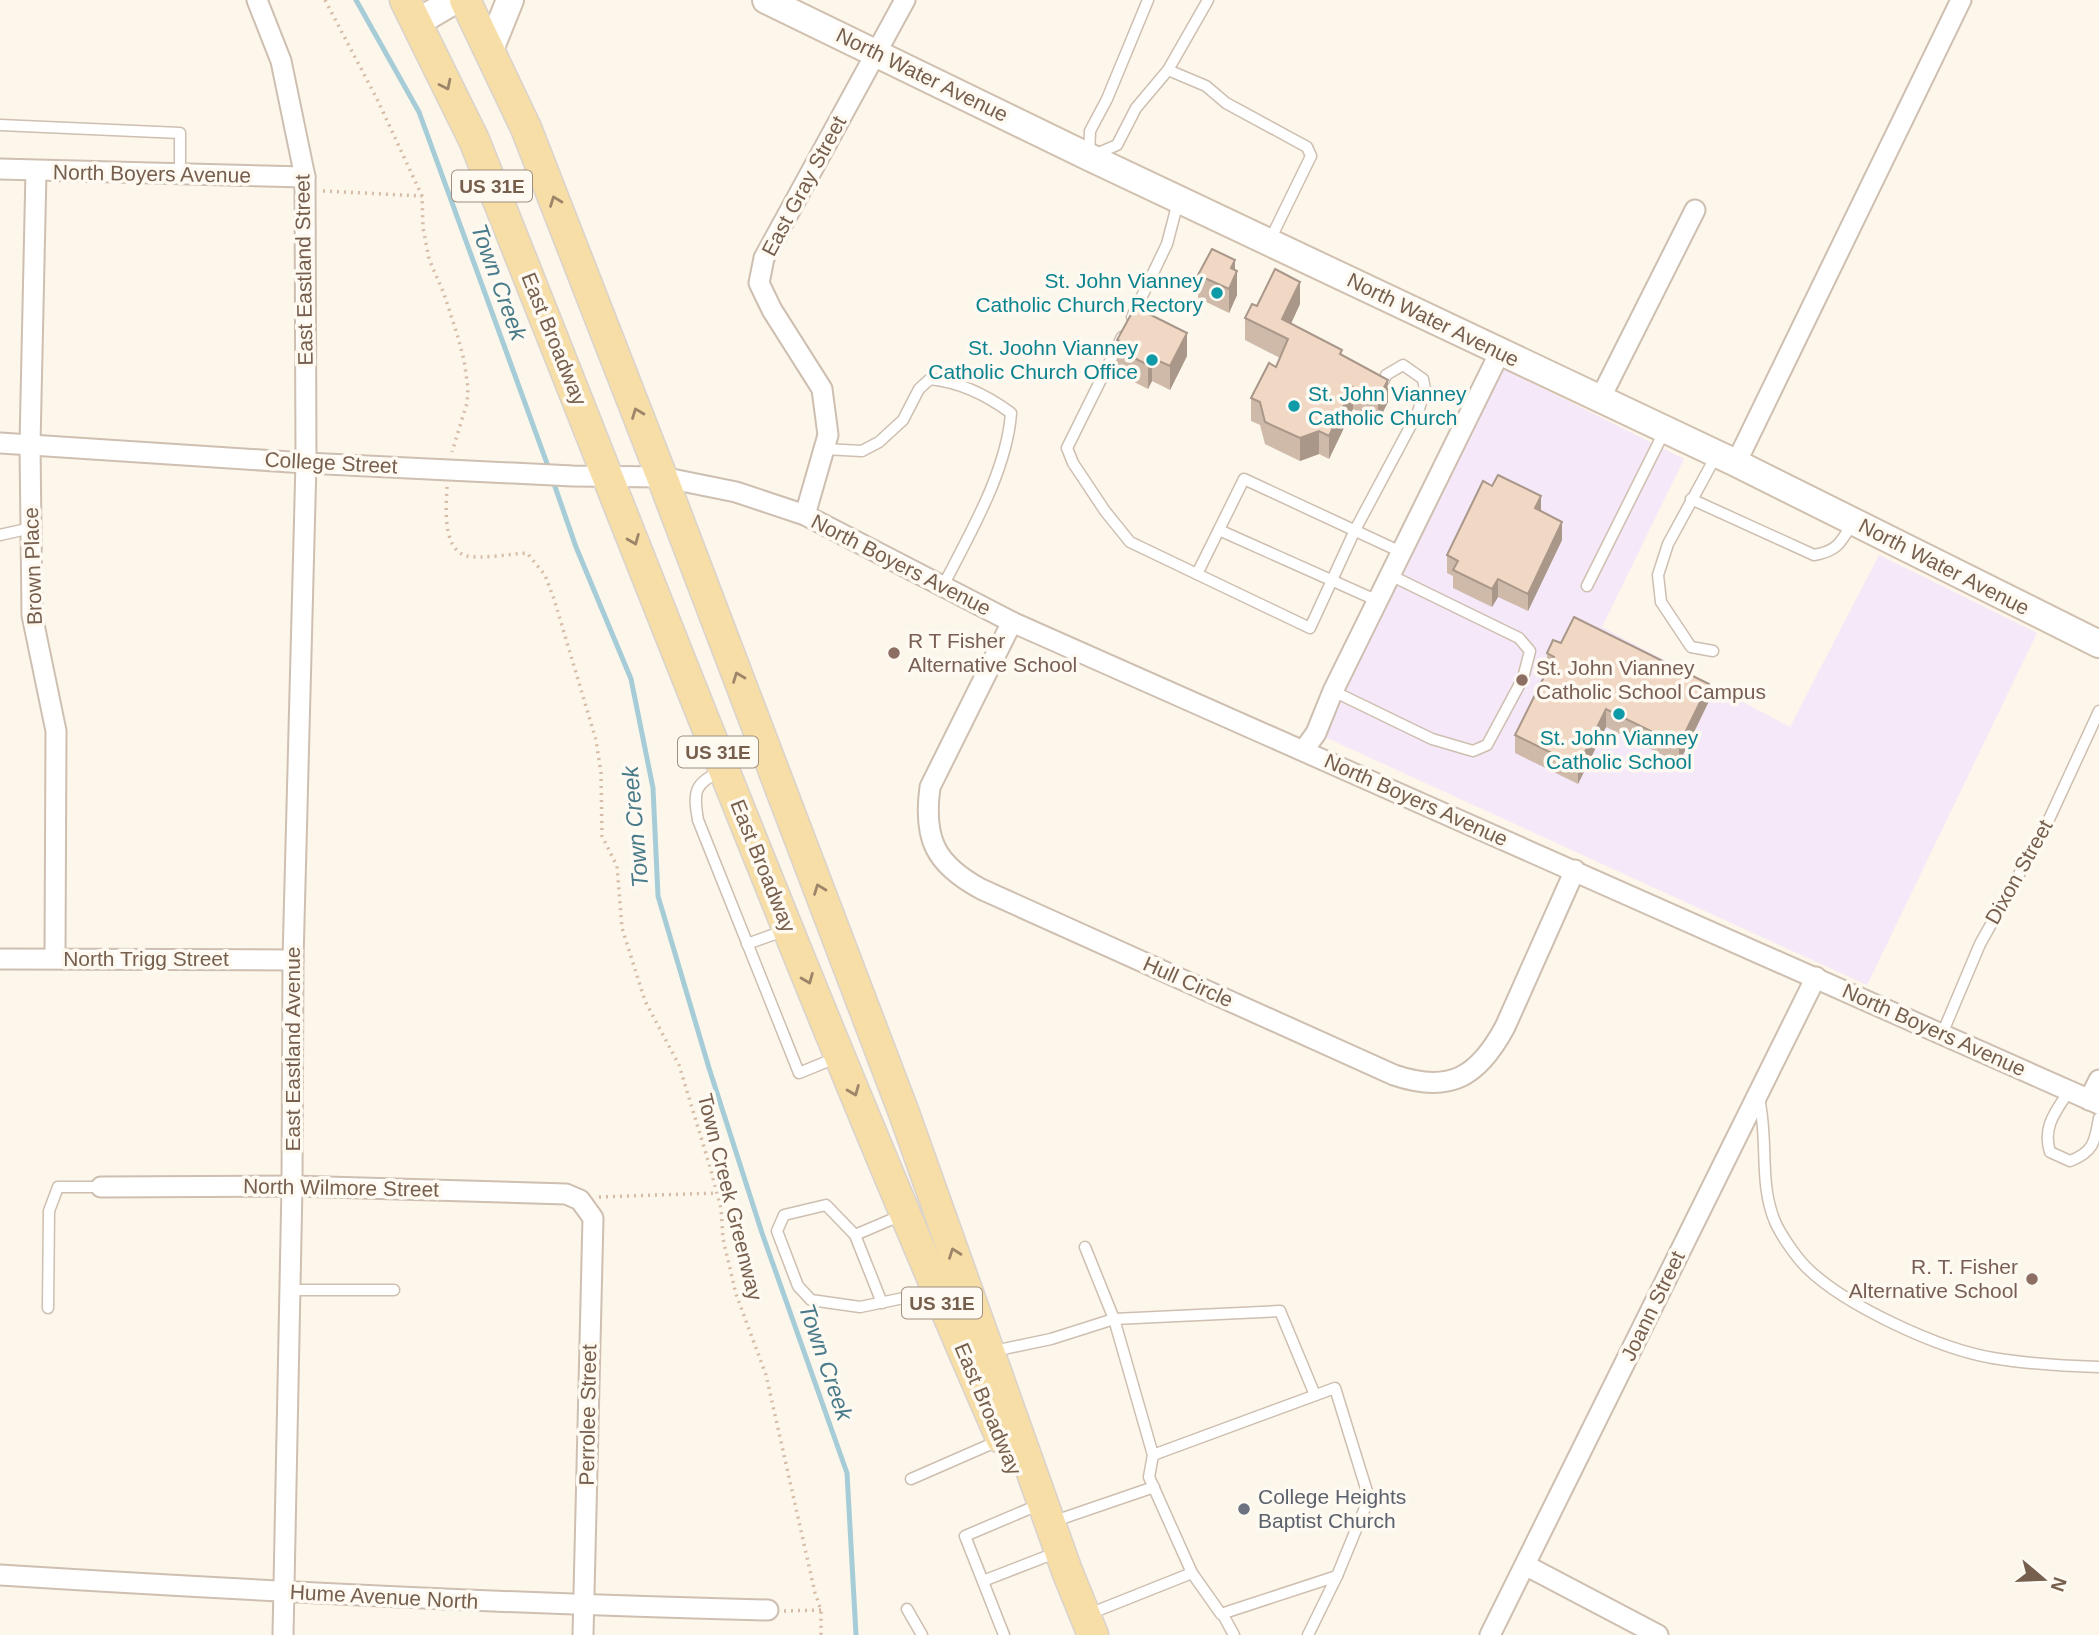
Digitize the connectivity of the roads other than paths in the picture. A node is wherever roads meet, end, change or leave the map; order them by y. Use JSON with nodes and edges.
{"nodes":[{"id":1,"x":257,"y":0,"type":"edge"},
{"id":2,"x":455,"y":0,"type":"edge"},
{"id":3,"x":465,"y":0,"type":"edge"},
{"id":4,"x":510,"y":0,"type":"edge"},
{"id":5,"x":766,"y":0,"type":"edge"},
{"id":6,"x":905,"y":0,"type":"edge"},
{"id":7,"x":1148,"y":0,"type":"edge"},
{"id":8,"x":1208,"y":0,"type":"edge"},
{"id":9,"x":1961,"y":0,"type":"edge"},
{"id":10,"x":410,"y":12,"type":"edge"},
{"id":11,"x":489,"y":52,"type":"junction"},
{"id":12,"x":876,"y":53,"type":"junction"},
{"id":13,"x":1168,"y":70,"type":"junction"},
{"id":14,"x":0,"y":125,"type":"edge"},
{"id":15,"x":1089,"y":157,"type":"junction"},
{"id":16,"x":0,"y":169,"type":"edge"},
{"id":17,"x":36,"y":171,"type":"junction"},
{"id":18,"x":180,"y":174,"type":"junction"},
{"id":19,"x":305,"y":177,"type":"junction"},
{"id":20,"x":1179,"y":199,"type":"junction"},
{"id":21,"x":1695,"y":210,"type":"dead end"},
{"id":22,"x":1269,"y":242,"type":"junction"},
{"id":23,"x":1500,"y":352,"type":"junction"},
{"id":24,"x":1381,"y":389,"type":"edge"},
{"id":25,"x":1600,"y":399,"type":"junction"},
{"id":26,"x":1665,"y":430,"type":"junction"},
{"id":27,"x":0,"y":443,"type":"edge"},
{"id":28,"x":30,"y":444,"type":"junction"},
{"id":29,"x":824,"y":449,"type":"junction"},
{"id":30,"x":1726,"y":459,"type":"junction"},
{"id":31,"x":306,"y":463,"type":"junction"},
{"id":32,"x":609,"y":477,"type":"junction"},
{"id":33,"x":662,"y":477,"type":"junction"},
{"id":34,"x":1691,"y":499,"type":"junction"},
{"id":35,"x":805,"y":515,"type":"junction"},
{"id":36,"x":1853,"y":522,"type":"junction"},
{"id":37,"x":31,"y":528,"type":"junction"},
{"id":38,"x":1219,"y":530,"type":"junction"},
{"id":39,"x":1355,"y":530,"type":"junction"},
{"id":40,"x":0,"y":535,"type":"edge"},
{"id":41,"x":1401,"y":552,"type":"junction"},
{"id":42,"x":1197,"y":574,"type":"junction"},
{"id":43,"x":1390,"y":575,"type":"junction"},
{"id":44,"x":1332,"y":581,"type":"junction"},
{"id":45,"x":943,"y":586,"type":"junction"},
{"id":46,"x":1587,"y":586,"type":"dead end"},
{"id":47,"x":1378,"y":601,"type":"junction"},
{"id":48,"x":1012,"y":622,"type":"junction"},
{"id":49,"x":2099,"y":644,"type":"edge"},
{"id":50,"x":1713,"y":651,"type":"dead end"},
{"id":51,"x":1333,"y":691,"type":"junction"},
{"id":52,"x":2099,"y":711,"type":"edge"},
{"id":53,"x":1304,"y":750,"type":"junction"},
{"id":54,"x":725,"y":770,"type":"junction"},
{"id":55,"x":1575,"y":870,"type":"junction"},
{"id":56,"x":788,"y":929,"type":"junction"},
{"id":57,"x":747,"y":944,"type":"junction"},
{"id":58,"x":55,"y":958,"type":"junction"},
{"id":59,"x":0,"y":959,"type":"edge"},
{"id":60,"x":293,"y":960,"type":"junction"},
{"id":61,"x":1816,"y":977,"type":"junction"},
{"id":62,"x":1942,"y":1034,"type":"junction"},
{"id":63,"x":840,"y":1057,"type":"junction"},
{"id":64,"x":2099,"y":1080,"type":"edge"},
{"id":65,"x":2069,"y":1091,"type":"junction"},
{"id":66,"x":1758,"y":1094,"type":"junction"},
{"id":67,"x":2094,"y":1102,"type":"edge"},
{"id":68,"x":2099,"y":1118,"type":"edge"},
{"id":69,"x":292,"y":1186,"type":"junction"},
{"id":70,"x":101,"y":1187,"type":"joint"},
{"id":71,"x":580,"y":1200,"type":"joint"},
{"id":72,"x":920,"y":1207,"type":"junction"},
{"id":73,"x":855,"y":1235,"type":"junction"},
{"id":74,"x":1085,"y":1247,"type":"dead end"},
{"id":75,"x":290,"y":1290,"type":"junction"},
{"id":76,"x":394,"y":1290,"type":"dead end"},
{"id":77,"x":937,"y":1291,"type":"junction"},
{"id":78,"x":882,"y":1303,"type":"junction"},
{"id":79,"x":48,"y":1308,"type":"dead end"},
{"id":80,"x":1114,"y":1319,"type":"junction"},
{"id":81,"x":990,"y":1352,"type":"junction"},
{"id":82,"x":2099,"y":1367,"type":"edge"},
{"id":83,"x":1315,"y":1395,"type":"junction"},
{"id":84,"x":1002,"y":1439,"type":"junction"},
{"id":85,"x":1153,"y":1455,"type":"junction"},
{"id":86,"x":911,"y":1479,"type":"dead end"},
{"id":87,"x":1154,"y":1487,"type":"junction"},
{"id":88,"x":1040,"y":1520,"type":"junction"},
{"id":89,"x":1058,"y":1563,"type":"junction"},
{"id":90,"x":1525,"y":1565,"type":"junction"},
{"id":91,"x":1192,"y":1573,"type":"junction"},
{"id":92,"x":0,"y":1575,"type":"edge"},
{"id":93,"x":1337,"y":1576,"type":"junction"},
{"id":94,"x":983,"y":1581,"type":"junction"},
{"id":95,"x":284,"y":1592,"type":"junction"},
{"id":96,"x":584,"y":1606,"type":"junction"},
{"id":97,"x":907,"y":1609,"type":"dead end"},
{"id":98,"x":768,"y":1610,"type":"road end"},
{"id":99,"x":1223,"y":1613,"type":"junction"},
{"id":100,"x":1089,"y":1625,"type":"edge"},
{"id":101,"x":283,"y":1635,"type":"edge"},
{"id":102,"x":583,"y":1635,"type":"edge"},
{"id":103,"x":922,"y":1635,"type":"edge"},
{"id":104,"x":1004,"y":1635,"type":"edge"},
{"id":105,"x":1234,"y":1635,"type":"edge"},
{"id":106,"x":1308,"y":1635,"type":"edge"},
{"id":107,"x":1490,"y":1635,"type":"edge"},
{"id":108,"x":1658,"y":1635,"type":"edge"}],
"edges":[{"from":1,"to":19,"type":"street","name":"East Eastland Street"},
{"from":2,"to":10,"type":"main road"},
{"from":3,"to":11,"type":"main road","name":"East Broadway","number":"US 31E"},
{"from":4,"to":11,"type":"main road"},
{"from":5,"to":12,"type":"main road","name":"North Water Avenue"},
{"from":6,"to":12,"type":"street","name":"East Gray Street"},
{"from":7,"to":15,"type":"lane"},
{"from":8,"to":13,"type":"lane"},
{"from":9,"to":30,"type":"street"},
{"from":10,"to":32,"type":"main road","name":"East Broadway","number":"US 31E","one_way":true},
{"from":33,"to":11,"type":"main road","name":"East Broadway","number":"US 31E","one_way":true},
{"from":12,"to":15,"type":"main road","name":"North Water Avenue"},
{"from":12,"to":29,"type":"street","name":"East Gray Street"},
{"from":13,"to":15,"type":"lane"},
{"from":13,"to":22,"type":"lane"},
{"from":14,"to":18,"type":"lane"},
{"from":15,"to":20,"type":"main road","name":"North Water Avenue"},
{"from":16,"to":17,"type":"street","name":"North Boyers Avenue"},
{"from":17,"to":18,"type":"street","name":"North Boyers Avenue"},
{"from":17,"to":28,"type":"street","name":"Brown Place"},
{"from":18,"to":19,"type":"street","name":"North Boyers Avenue"},
{"from":19,"to":31,"type":"street","name":"East Eastland Street"},
{"from":20,"to":22,"type":"main road","name":"North Water Avenue"},
{"from":20,"to":42,"type":"lane"},
{"from":21,"to":25,"type":"street"},
{"from":22,"to":23,"type":"main road","name":"North Water Avenue"},
{"from":23,"to":25,"type":"main road","name":"North Water Avenue"},
{"from":23,"to":41,"type":"street"},
{"from":24,"to":39,"type":"lane"},
{"from":25,"to":26,"type":"main road","name":"North Water Avenue"},
{"from":26,"to":30,"type":"main road","name":"North Water Avenue"},
{"from":26,"to":46,"type":"lane"},
{"from":27,"to":28,"type":"street","name":"College Street"},
{"from":28,"to":31,"type":"street","name":"College Street"},
{"from":28,"to":37,"type":"street","name":"Brown Place"},
{"from":29,"to":35,"type":"street","name":"East Gray Street"},
{"from":29,"to":45,"type":"lane"},
{"from":30,"to":34,"type":"lane"},
{"from":30,"to":36,"type":"main road","name":"North Water Avenue"},
{"from":31,"to":32,"type":"street","name":"College Street"},
{"from":31,"to":60,"type":"street","name":"East Eastland Avenue"},
{"from":32,"to":33,"type":"street","name":"College Street"},
{"from":32,"to":54,"type":"main road","name":"East Broadway","number":"US 31E","one_way":true},
{"from":33,"to":35,"type":"street","name":"North Boyers Avenue"},
{"from":72,"to":33,"type":"main road","name":"East Broadway","number":"US 31E","one_way":true},
{"from":34,"to":36,"type":"lane"},
{"from":34,"to":50,"type":"lane"},
{"from":35,"to":45,"type":"street","name":"North Boyers Avenue"},
{"from":36,"to":49,"type":"main road","name":"North Water Avenue"},
{"from":37,"to":40,"type":"lane"},
{"from":37,"to":58,"type":"street","name":"Brown Place"},
{"from":38,"to":39,"type":"lane"},
{"from":38,"to":42,"type":"lane"},
{"from":38,"to":44,"type":"lane"},
{"from":39,"to":41,"type":"lane"},
{"from":39,"to":44,"type":"lane"},
{"from":41,"to":43,"type":"street"},
{"from":42,"to":44,"type":"lane"},
{"from":43,"to":47,"type":"street"},
{"from":43,"to":51,"type":"lane"},
{"from":44,"to":47,"type":"lane"},
{"from":45,"to":48,"type":"street","name":"North Boyers Avenue"},
{"from":47,"to":51,"type":"street"},
{"from":48,"to":53,"type":"street","name":"North Boyers Avenue"},
{"from":48,"to":55,"type":"street","name":"Hull Circle"},
{"from":51,"to":53,"type":"street"},
{"from":52,"to":62,"type":"lane","name":"Dixon Street"},
{"from":53,"to":55,"type":"street","name":"North Boyers Avenue"},
{"from":54,"to":56,"type":"main road","name":"East Broadway","number":"US 31E"},
{"from":54,"to":57,"type":"lane"},
{"from":55,"to":61,"type":"street","name":"North Boyers Avenue"},
{"from":56,"to":57,"type":"lane"},
{"from":56,"to":63,"type":"main road","name":"East Broadway","number":"US 31E","one_way":true},
{"from":57,"to":63,"type":"lane"},
{"from":58,"to":59,"type":"street","name":"North Trigg Street"},
{"from":58,"to":60,"type":"street","name":"North Trigg Street"},
{"from":60,"to":69,"type":"street","name":"East Eastland Avenue"},
{"from":61,"to":62,"type":"street","name":"North Boyers Avenue"},
{"from":61,"to":66,"type":"street","name":"Joann Street"},
{"from":62,"to":65,"type":"street","name":"North Boyers Avenue"},
{"from":63,"to":72,"type":"main road","name":"East Broadway","number":"US 31E","one_way":true},
{"from":64,"to":67,"type":"street"},
{"from":65,"to":67,"type":"street","name":"North Boyers Avenue"},
{"from":65,"to":68,"type":"lane"},
{"from":66,"to":82,"type":"lane"},
{"from":66,"to":90,"type":"street","name":"Joann Street"},
{"from":69,"to":70,"type":"street","name":"North Wilmore Street"},
{"from":69,"to":71,"type":"street","name":"North Wilmore Street"},
{"from":69,"to":75,"type":"street","name":"East Eastland Avenue"},
{"from":70,"to":79,"type":"lane"},
{"from":71,"to":96,"type":"street","name":"Perrolee Street"},
{"from":72,"to":73,"type":"lane"},
{"from":72,"to":77,"type":"main road","name":"East Broadway","number":"US 31E"},
{"from":81,"to":72,"type":"main road","name":"East Broadway","number":"US 31E","one_way":true},
{"from":73,"to":78,"type":"lane"},
{"from":73,"to":78,"type":"lane"},
{"from":74,"to":80,"type":"lane"},
{"from":75,"to":76,"type":"lane"},
{"from":75,"to":95,"type":"street","name":"East Eastland Avenue"},
{"from":77,"to":78,"type":"lane"},
{"from":77,"to":84,"type":"main road","name":"East Broadway","number":"US 31E"},
{"from":80,"to":81,"type":"lane"},
{"from":80,"to":83,"type":"lane"},
{"from":80,"to":85,"type":"lane"},
{"from":81,"to":88,"type":"main road","name":"East Broadway","number":"US 31E"},
{"from":83,"to":85,"type":"lane"},
{"from":83,"to":93,"type":"lane"},
{"from":84,"to":86,"type":"lane"},
{"from":84,"to":88,"type":"main road","name":"East Broadway","number":"US 31E"},
{"from":85,"to":87,"type":"lane"},
{"from":87,"to":88,"type":"lane"},
{"from":87,"to":91,"type":"lane"},
{"from":88,"to":89,"type":"main road","name":"East Broadway","number":"US 31E"},
{"from":88,"to":94,"type":"lane"},
{"from":89,"to":94,"type":"lane"},
{"from":89,"to":100,"type":"main road","name":"East Broadway","number":"US 31E"},
{"from":90,"to":107,"type":"street","name":"Joann Street"},
{"from":90,"to":108,"type":"street"},
{"from":91,"to":99,"type":"lane"},
{"from":91,"to":100,"type":"lane"},
{"from":92,"to":95,"type":"street","name":"Hume Avenue North"},
{"from":93,"to":99,"type":"lane"},
{"from":93,"to":106,"type":"lane"},
{"from":94,"to":104,"type":"lane"},
{"from":95,"to":96,"type":"street","name":"Hume Avenue North"},
{"from":95,"to":101,"type":"street","name":"East Eastland Avenue"},
{"from":96,"to":98,"type":"street","name":"Hume Avenue North"},
{"from":96,"to":102,"type":"street","name":"Perrolee Street"},
{"from":97,"to":103,"type":"lane"},
{"from":99,"to":105,"type":"lane"}]}
